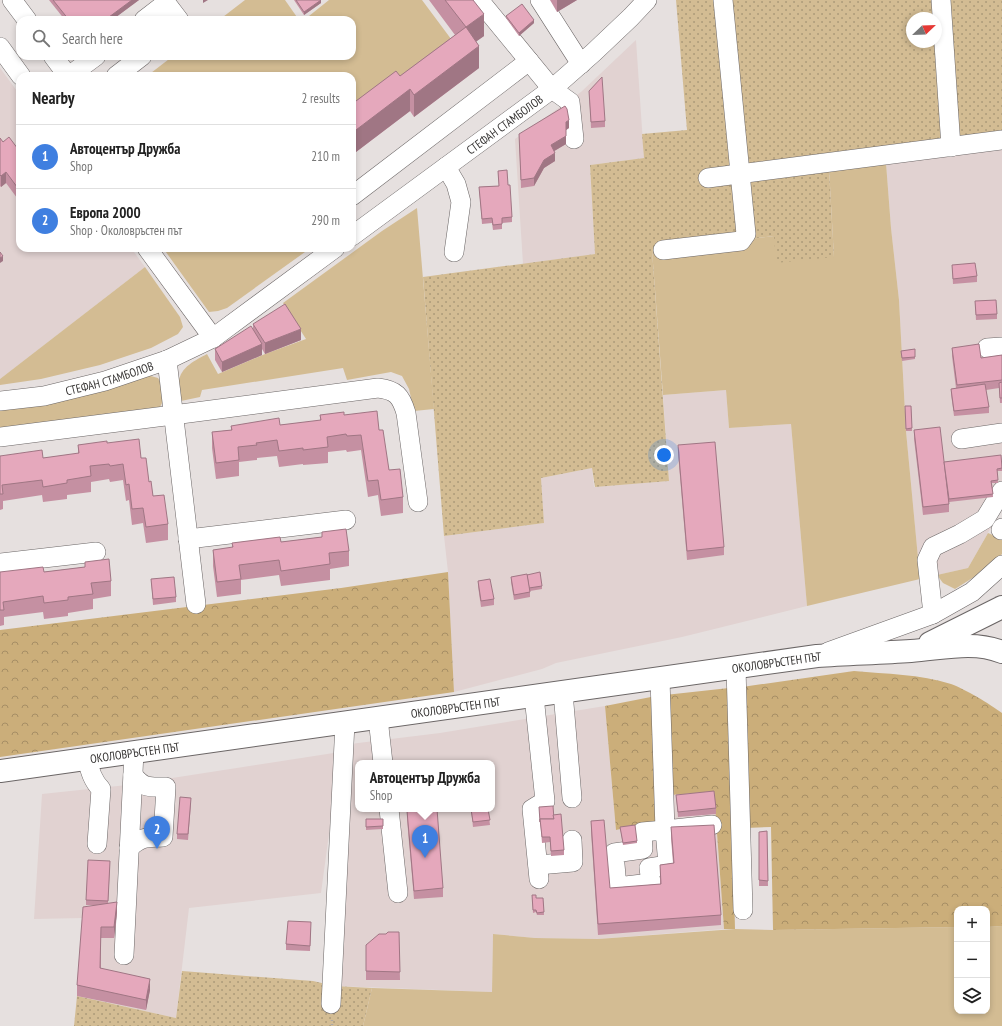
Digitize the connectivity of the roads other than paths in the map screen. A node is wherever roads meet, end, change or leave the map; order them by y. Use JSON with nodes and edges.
{"nodes":[{"id":1,"x":12,"y":0,"type":"edge"},
{"id":2,"x":478,"y":0,"type":"edge"},
{"id":3,"x":540,"y":0,"type":"edge"},
{"id":4,"x":647,"y":0,"type":"edge"},
{"id":5,"x":723,"y":0,"type":"edge"},
{"id":6,"x":941,"y":0,"type":"edge"},
{"id":7,"x":24,"y":16,"type":"edge"},
{"id":8,"x":149,"y":16,"type":"edge"},
{"id":9,"x":176,"y":16,"type":"edge"},
{"id":10,"x":0,"y":47,"type":"edge"},
{"id":11,"x":61,"y":60,"type":"edge"},
{"id":12,"x":137,"y":60,"type":"edge"},
{"id":13,"x":529,"y":61,"type":"junction"},
{"id":14,"x":580,"y":64,"type":"junction"},
{"id":15,"x":81,"y":70,"type":"edge"},
{"id":16,"x":18,"y":72,"type":"edge"},
{"id":17,"x":121,"y":72,"type":"edge"},
{"id":18,"x":552,"y":89,"type":"junction"},
{"id":19,"x":574,"y":139,"type":"dead end"},
{"id":20,"x":1002,"y":140,"type":"edge"},
{"id":21,"x":951,"y":147,"type":"junction"},
{"id":22,"x":446,"y":167,"type":"junction"},
{"id":23,"x":739,"y":174,"type":"junction"},
{"id":24,"x":708,"y":178,"type":"dead end"},
{"id":25,"x":356,"y":193,"type":"edge"},
{"id":26,"x":356,"y":233,"type":"edge"},
{"id":27,"x":663,"y":250,"type":"dead end"},
{"id":28,"x":150,"y":252,"type":"edge"},
{"id":29,"x":330,"y":252,"type":"edge"},
{"id":30,"x":454,"y":252,"type":"dead end"},
{"id":31,"x":213,"y":338,"type":"junction"},
{"id":32,"x":167,"y":360,"type":"junction"},
{"id":33,"x":0,"y":401,"type":"edge"},
{"id":34,"x":174,"y":415,"type":"junction"},
{"id":35,"x":1002,"y":433,"type":"edge"},
{"id":36,"x":0,"y":437,"type":"edge"},
{"id":37,"x":961,"y":439,"type":"dead end"},
{"id":38,"x":1002,"y":491,"type":"edge"},
{"id":39,"x":418,"y":502,"type":"dead end"},
{"id":40,"x":346,"y":520,"type":"dead end"},
{"id":41,"x":188,"y":538,"type":"junction"},
{"id":42,"x":96,"y":552,"type":"dead end"},
{"id":43,"x":0,"y":563,"type":"edge"},
{"id":44,"x":1002,"y":565,"type":"edge"},
{"id":45,"x":196,"y":604,"type":"dead end"},
{"id":46,"x":1002,"y":607,"type":"edge"},
{"id":47,"x":933,"y":614,"type":"junction"},
{"id":48,"x":912,"y":651,"type":"junction"},
{"id":49,"x":1002,"y":652,"type":"edge"},
{"id":50,"x":817,"y":656,"type":"junction"},
{"id":51,"x":736,"y":668,"type":"junction"},
{"id":52,"x":660,"y":678,"type":"junction"},
{"id":53,"x":563,"y":692,"type":"junction"},
{"id":54,"x":534,"y":696,"type":"junction"},
{"id":55,"x":378,"y":718,"type":"junction"},
{"id":56,"x":345,"y":723,"type":"junction"},
{"id":57,"x":134,"y":752,"type":"junction"},
{"id":58,"x":87,"y":759,"type":"junction"},
{"id":59,"x":384,"y":760,"type":"edge"},
{"id":60,"x":0,"y":771,"type":"edge"},
{"id":61,"x":133,"y":775,"type":"junction"},
{"id":62,"x":572,"y":798,"type":"dead end"},
{"id":63,"x":389,"y":812,"type":"edge"},
{"id":64,"x":712,"y":825,"type":"edge"},
{"id":65,"x":572,"y":840,"type":"dead end"},
{"id":66,"x":97,"y":844,"type":"dead end"},
{"id":67,"x":130,"y":848,"type":"junction"},
{"id":68,"x":398,"y":893,"type":"dead end"},
{"id":69,"x":743,"y":910,"type":"dead end"},
{"id":70,"x":124,"y":955,"type":"dead end"},
{"id":71,"x":331,"y":1004,"type":"dead end"}],
"edges":[{"from":1,"to":7,"type":"street"},
{"from":2,"to":13,"type":"street"},
{"from":3,"to":14,"type":"street"},
{"from":4,"to":14,"type":"street","name":"СТЕФАН СТАМБОЛОВ"},
{"from":5,"to":23,"type":"street"},
{"from":6,"to":21,"type":"street"},
{"from":8,"to":9,"type":"street"},
{"from":10,"to":16,"type":"street"},
{"from":11,"to":15,"type":"street"},
{"from":12,"to":17,"type":"street"},
{"from":13,"to":18,"type":"street"},
{"from":13,"to":25,"type":"street"},
{"from":14,"to":18,"type":"street","name":"СТЕФАН СТАМБОЛОВ"},
{"from":18,"to":19,"type":"street"},
{"from":18,"to":22,"type":"street","name":"СТЕФАН СТАМБОЛОВ"},
{"from":20,"to":21,"type":"street"},
{"from":21,"to":23,"type":"street"},
{"from":22,"to":26,"type":"street","name":"СТЕФАН СТАМБОЛОВ"},
{"from":22,"to":30,"type":"street"},
{"from":23,"to":24,"type":"street"},
{"from":23,"to":27,"type":"street"},
{"from":28,"to":31,"type":"street"},
{"from":29,"to":31,"type":"street","name":"СТЕФАН СТАМБОЛОВ"},
{"from":31,"to":32,"type":"street","name":"СТЕФАН СТАМБОЛОВ"},
{"from":32,"to":33,"type":"street","name":"СТЕФАН СТАМБОЛОВ"},
{"from":32,"to":34,"type":"street"},
{"from":34,"to":36,"type":"street"},
{"from":34,"to":39,"type":"street"},
{"from":34,"to":41,"type":"street"},
{"from":35,"to":37,"type":"street"},
{"from":38,"to":47,"type":"street"},
{"from":40,"to":41,"type":"street"},
{"from":41,"to":45,"type":"street"},
{"from":42,"to":43,"type":"street"},
{"from":44,"to":47,"type":"street"},
{"from":46,"to":48,"type":"main road","name":"ОКОЛОВРЪСТЕН ПЪТ"},
{"from":47,"to":50,"type":"street"},
{"from":48,"to":49,"type":"main road","name":"ОКОЛОВРЪСТЕН ПЪТ"},
{"from":48,"to":50,"type":"main road","name":"ОКОЛОВРЪСТЕН ПЪТ"},
{"from":50,"to":51,"type":"main road","name":"ОКОЛОВРЪСТЕН ПЪТ"},
{"from":51,"to":52,"type":"main road","name":"ОКОЛОВРЪСТЕН ПЪТ"},
{"from":51,"to":69,"type":"street"},
{"from":52,"to":53,"type":"main road","name":"ОКОЛОВРЪСТЕН ПЪТ"},
{"from":52,"to":64,"type":"street"},
{"from":53,"to":54,"type":"main road","name":"ОКОЛОВРЪСТЕН ПЪТ"},
{"from":53,"to":62,"type":"street"},
{"from":54,"to":55,"type":"main road","name":"ОКОЛОВРЪСТЕН ПЪТ"},
{"from":54,"to":65,"type":"street"},
{"from":55,"to":56,"type":"main road","name":"ОКОЛОВРЪСТЕН ПЪТ"},
{"from":55,"to":59,"type":"street"},
{"from":56,"to":57,"type":"main road","name":"ОКОЛОВРЪСТЕН ПЪТ"},
{"from":56,"to":71,"type":"street"},
{"from":57,"to":58,"type":"main road","name":"ОКОЛОВРЪСТЕН ПЪТ"},
{"from":57,"to":61,"type":"street"},
{"from":58,"to":60,"type":"main road","name":"ОКОЛОВРЪСТЕН ПЪТ"},
{"from":58,"to":66,"type":"street"},
{"from":61,"to":67,"type":"street"},
{"from":61,"to":67,"type":"street"},
{"from":63,"to":68,"type":"street"},
{"from":67,"to":70,"type":"street"}]}
